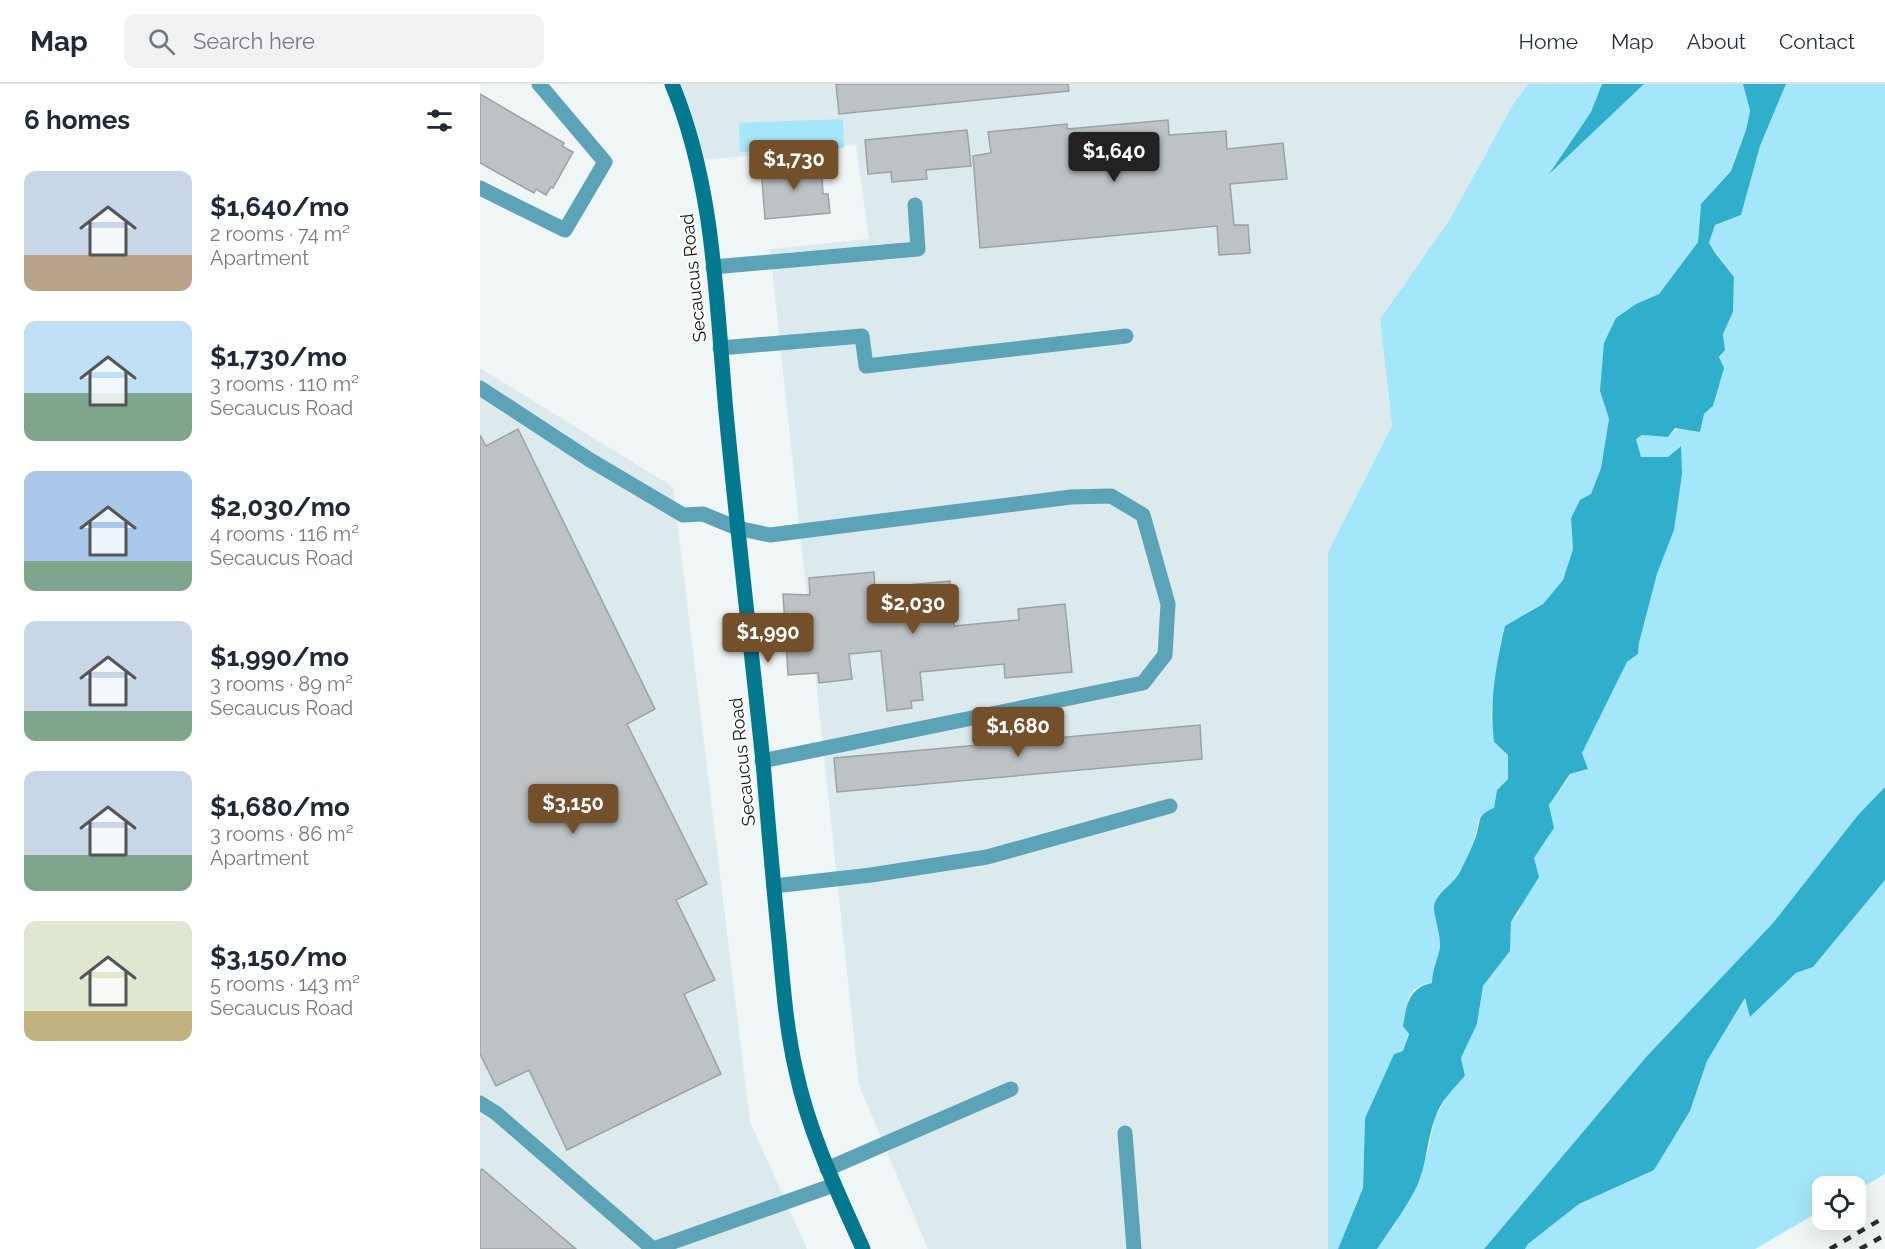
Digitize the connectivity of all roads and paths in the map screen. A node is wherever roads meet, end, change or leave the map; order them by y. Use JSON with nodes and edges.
{"nodes":[{"id":1,"x":538,"y":84,"type":"edge"},
{"id":2,"x":672,"y":84,"type":"edge"},
{"id":3,"x":480,"y":188,"type":"edge"},
{"id":4,"x":915,"y":205,"type":"dead end"},
{"id":5,"x":713,"y":267,"type":"junction"},
{"id":6,"x":1126,"y":336,"type":"dead end"},
{"id":7,"x":720,"y":348,"type":"junction"},
{"id":8,"x":480,"y":388,"type":"edge"},
{"id":9,"x":737,"y":528,"type":"junction"},
{"id":10,"x":762,"y":760,"type":"junction"},
{"id":11,"x":1170,"y":806,"type":"dead end"},
{"id":12,"x":774,"y":886,"type":"junction"},
{"id":13,"x":1011,"y":1089,"type":"dead end"},
{"id":14,"x":480,"y":1103,"type":"edge"},
{"id":15,"x":1125,"y":1133,"type":"dead end"},
{"id":16,"x":827,"y":1169,"type":"junction"},
{"id":17,"x":834,"y":1185,"type":"junction"},
{"id":18,"x":863,"y":1249,"type":"edge"},
{"id":19,"x":1134,"y":1249,"type":"edge"}],
"edges":[{"from":1,"to":3,"type":"lane"},
{"from":2,"to":5,"type":"main road","name":"Secaucus Road"},
{"from":4,"to":5,"type":"lane"},
{"from":5,"to":7,"type":"main road","name":"Secaucus Road"},
{"from":6,"to":7,"type":"lane"},
{"from":7,"to":9,"type":"main road","name":"Secaucus Road"},
{"from":8,"to":9,"type":"lane"},
{"from":9,"to":10,"type":"main road","name":"Secaucus Road"},
{"from":9,"to":10,"type":"lane"},
{"from":10,"to":12,"type":"main road","name":"Secaucus Road"},
{"from":11,"to":12,"type":"lane"},
{"from":12,"to":16,"type":"main road","name":"Secaucus Road"},
{"from":13,"to":16,"type":"lane"},
{"from":14,"to":17,"type":"lane"},
{"from":15,"to":19,"type":"lane"},
{"from":16,"to":17,"type":"main road","name":"Secaucus Road"},
{"from":17,"to":18,"type":"main road","name":"Secaucus Road"}]}
